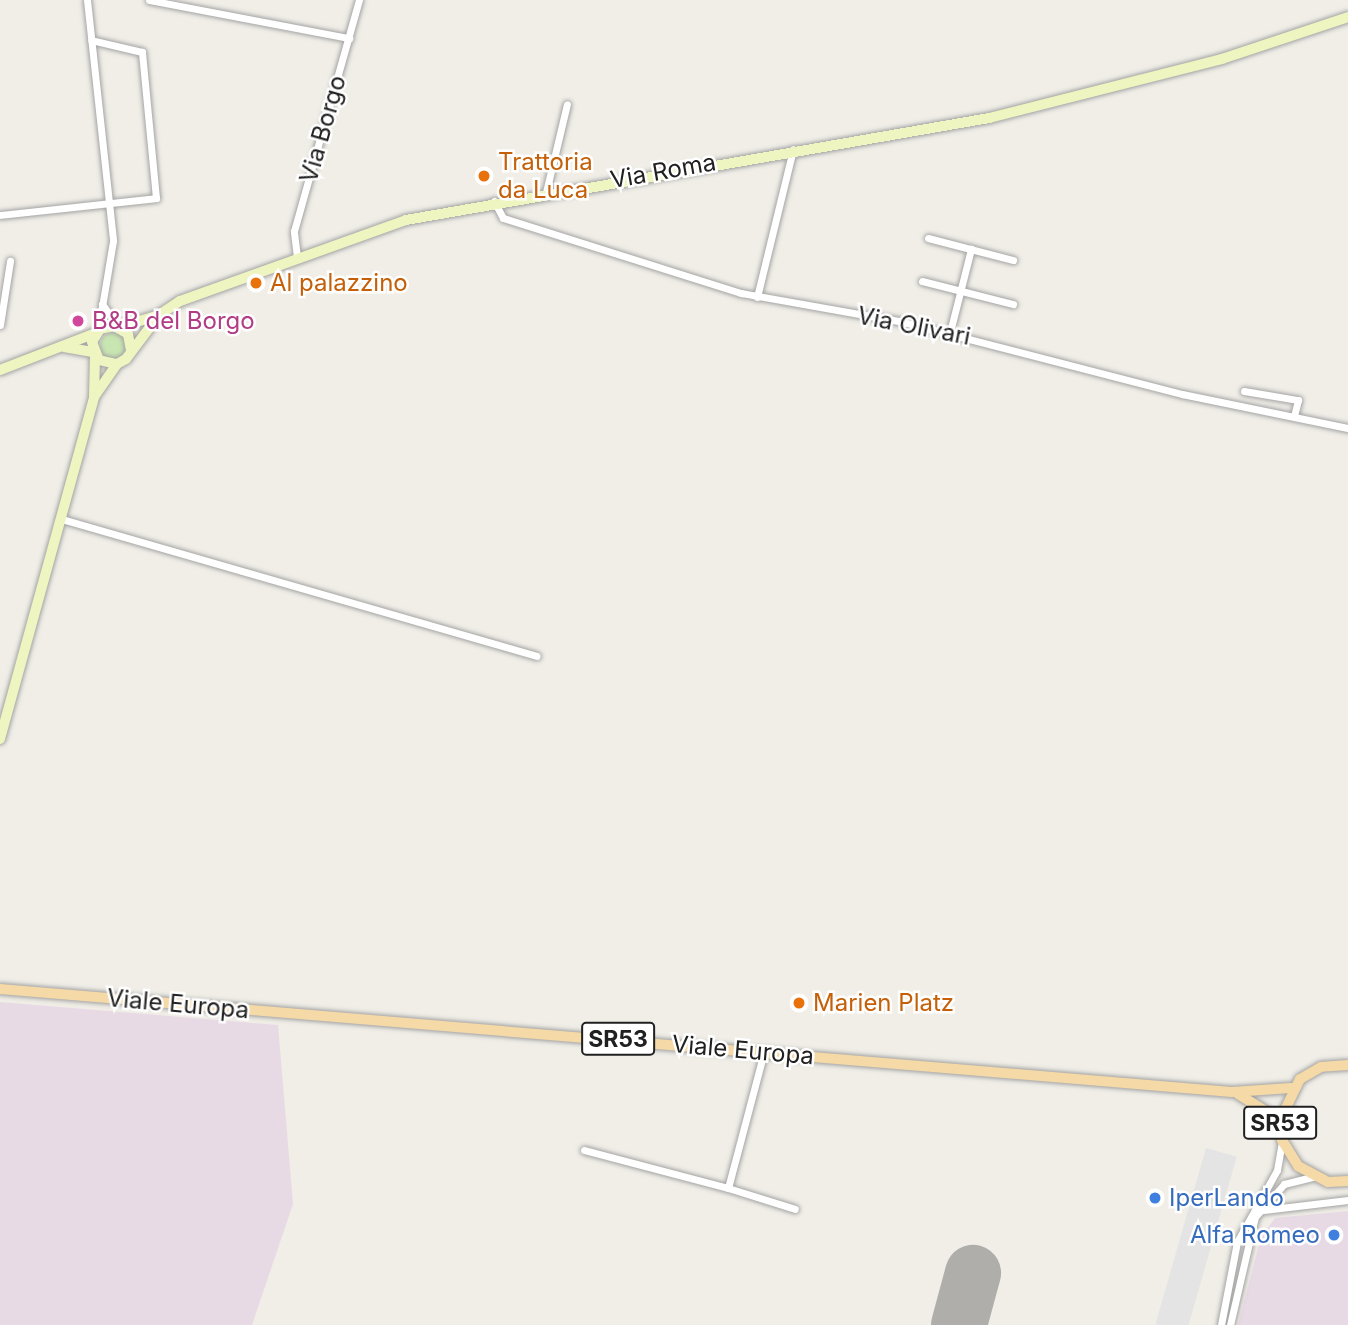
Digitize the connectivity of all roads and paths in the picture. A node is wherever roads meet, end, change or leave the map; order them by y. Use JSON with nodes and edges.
{"nodes":[{"id":1,"x":87,"y":0,"type":"edge"},
{"id":2,"x":149,"y":0,"type":"edge"},
{"id":3,"x":359,"y":0,"type":"edge"},
{"id":4,"x":1348,"y":18,"type":"edge"},
{"id":5,"x":349,"y":38,"type":"junction"},
{"id":6,"x":91,"y":40,"type":"junction"},
{"id":7,"x":567,"y":104,"type":"dead end"},
{"id":8,"x":793,"y":149,"type":"junction"},
{"id":9,"x":546,"y":192,"type":"junction"},
{"id":10,"x":494,"y":201,"type":"junction"},
{"id":11,"x":109,"y":204,"type":"junction"},
{"id":12,"x":0,"y":215,"type":"edge"},
{"id":13,"x":928,"y":238,"type":"dead end"},
{"id":14,"x":971,"y":249,"type":"junction"},
{"id":15,"x":297,"y":257,"type":"junction"},
{"id":16,"x":1013,"y":260,"type":"dead end"},
{"id":17,"x":10,"y":261,"type":"dead end"},
{"id":18,"x":922,"y":281,"type":"dead end"},
{"id":19,"x":960,"y":291,"type":"junction"},
{"id":20,"x":757,"y":297,"type":"junction"},
{"id":21,"x":102,"y":304,"type":"junction"},
{"id":22,"x":1013,"y":304,"type":"dead end"},
{"id":23,"x":159,"y":314,"type":"junction"},
{"id":24,"x":0,"y":325,"type":"edge"},
{"id":25,"x":119,"y":327,"type":"junction"},
{"id":26,"x":97,"y":332,"type":"junction"},
{"id":27,"x":950,"y":332,"type":"junction"},
{"id":28,"x":60,"y":348,"type":"junction"},
{"id":29,"x":131,"y":350,"type":"junction"},
{"id":30,"x":94,"y":354,"type":"junction"},
{"id":31,"x":117,"y":364,"type":"junction"},
{"id":32,"x":0,"y":370,"type":"edge"},
{"id":33,"x":1244,"y":391,"type":"dead end"},
{"id":34,"x":94,"y":397,"type":"junction"},
{"id":35,"x":1294,"y":416,"type":"junction"},
{"id":36,"x":1348,"y":428,"type":"edge"},
{"id":37,"x":62,"y":519,"type":"junction"},
{"id":38,"x":537,"y":656,"type":"dead end"},
{"id":39,"x":0,"y":740,"type":"edge"},
{"id":40,"x":1,"y":989,"type":"edge"},
{"id":41,"x":764,"y":1052,"type":"junction"},
{"id":42,"x":1348,"y":1065,"type":"edge"},
{"id":43,"x":1291,"y":1088,"type":"junction"},
{"id":44,"x":1232,"y":1092,"type":"junction"},
{"id":45,"x":1280,"y":1120,"type":"junction"},
{"id":46,"x":1282,"y":1140,"type":"junction"},
{"id":47,"x":583,"y":1150,"type":"dead end"},
{"id":48,"x":1313,"y":1177,"type":"junction"},
{"id":49,"x":1348,"y":1181,"type":"edge"},
{"id":50,"x":728,"y":1188,"type":"junction"},
{"id":51,"x":1348,"y":1200,"type":"edge"},
{"id":52,"x":795,"y":1209,"type":"dead end"},
{"id":53,"x":1259,"y":1211,"type":"junction"},
{"id":54,"x":1221,"y":1325,"type":"edge"},
{"id":55,"x":1230,"y":1325,"type":"edge"}],
"edges":[{"from":1,"to":6,"type":"street"},
{"from":2,"to":5,"type":"street"},
{"from":3,"to":5,"type":"street","name":"Via Borgo"},
{"from":4,"to":8,"type":"main road","name":"Via Roma"},
{"from":5,"to":15,"type":"street","name":"Via Borgo"},
{"from":6,"to":11,"type":"street"},
{"from":6,"to":11,"type":"street"},
{"from":7,"to":9,"type":"street"},
{"from":8,"to":9,"type":"main road","name":"Via Roma"},
{"from":8,"to":20,"type":"street"},
{"from":9,"to":10,"type":"main road","name":"Via Roma"},
{"from":10,"to":15,"type":"main road","name":"Via Roma"},
{"from":10,"to":20,"type":"street","name":"Via Olivari"},
{"from":11,"to":12,"type":"street"},
{"from":11,"to":21,"type":"street"},
{"from":13,"to":14,"type":"street"},
{"from":14,"to":16,"type":"street"},
{"from":14,"to":19,"type":"street"},
{"from":15,"to":23,"type":"main road","name":"Via Roma"},
{"from":17,"to":24,"type":"street"},
{"from":18,"to":19,"type":"street"},
{"from":19,"to":22,"type":"street"},
{"from":19,"to":27,"type":"street"},
{"from":20,"to":27,"type":"street","name":"Via Olivari"},
{"from":21,"to":25,"type":"street"},
{"from":21,"to":26,"type":"street"},
{"from":23,"to":25,"type":"main road","name":"Via Roma"},
{"from":23,"to":29,"type":"main road","name":"Via Roma"},
{"from":25,"to":26,"type":"main road","name":"Via Roma"},
{"from":25,"to":29,"type":"main road"},
{"from":26,"to":28,"type":"main road","name":"Via Roma"},
{"from":26,"to":30,"type":"main road"},
{"from":27,"to":35,"type":"street","name":"Via Olivari"},
{"from":28,"to":30,"type":"main road","name":"Via Roma"},
{"from":28,"to":32,"type":"main road","name":"Via Roma"},
{"from":29,"to":31,"type":"main road","name":"Via Roma"},
{"from":30,"to":31,"type":"main road","name":"Via Roma"},
{"from":30,"to":34,"type":"main road"},
{"from":31,"to":34,"type":"main road"},
{"from":33,"to":35,"type":"street"},
{"from":34,"to":37,"type":"main road"},
{"from":35,"to":36,"type":"street","name":"Via Olivari"},
{"from":37,"to":38,"type":"street"},
{"from":37,"to":39,"type":"main road"},
{"from":40,"to":41,"type":"main road","name":"Viale Europa","number":"SR53"},
{"from":41,"to":44,"type":"main road","name":"Viale Europa","number":"SR53"},
{"from":41,"to":50,"type":"street"},
{"from":42,"to":43,"type":"main road","number":"SR53"},
{"from":43,"to":44,"type":"main road","name":"Viale Europa","number":"SR53"},
{"from":43,"to":45,"type":"main road","number":"SR53"},
{"from":44,"to":45,"type":"main road","name":"Viale Europa","number":"SR53"},
{"from":45,"to":46,"type":"main road","number":"SR53"},
{"from":46,"to":48,"type":"main road","number":"SR53"},
{"from":46,"to":54,"type":"street"},
{"from":47,"to":50,"type":"street"},
{"from":48,"to":49,"type":"main road","number":"SR53"},
{"from":48,"to":53,"type":"street"},
{"from":50,"to":52,"type":"street"},
{"from":51,"to":53,"type":"street"},
{"from":53,"to":55,"type":"street"}]}
